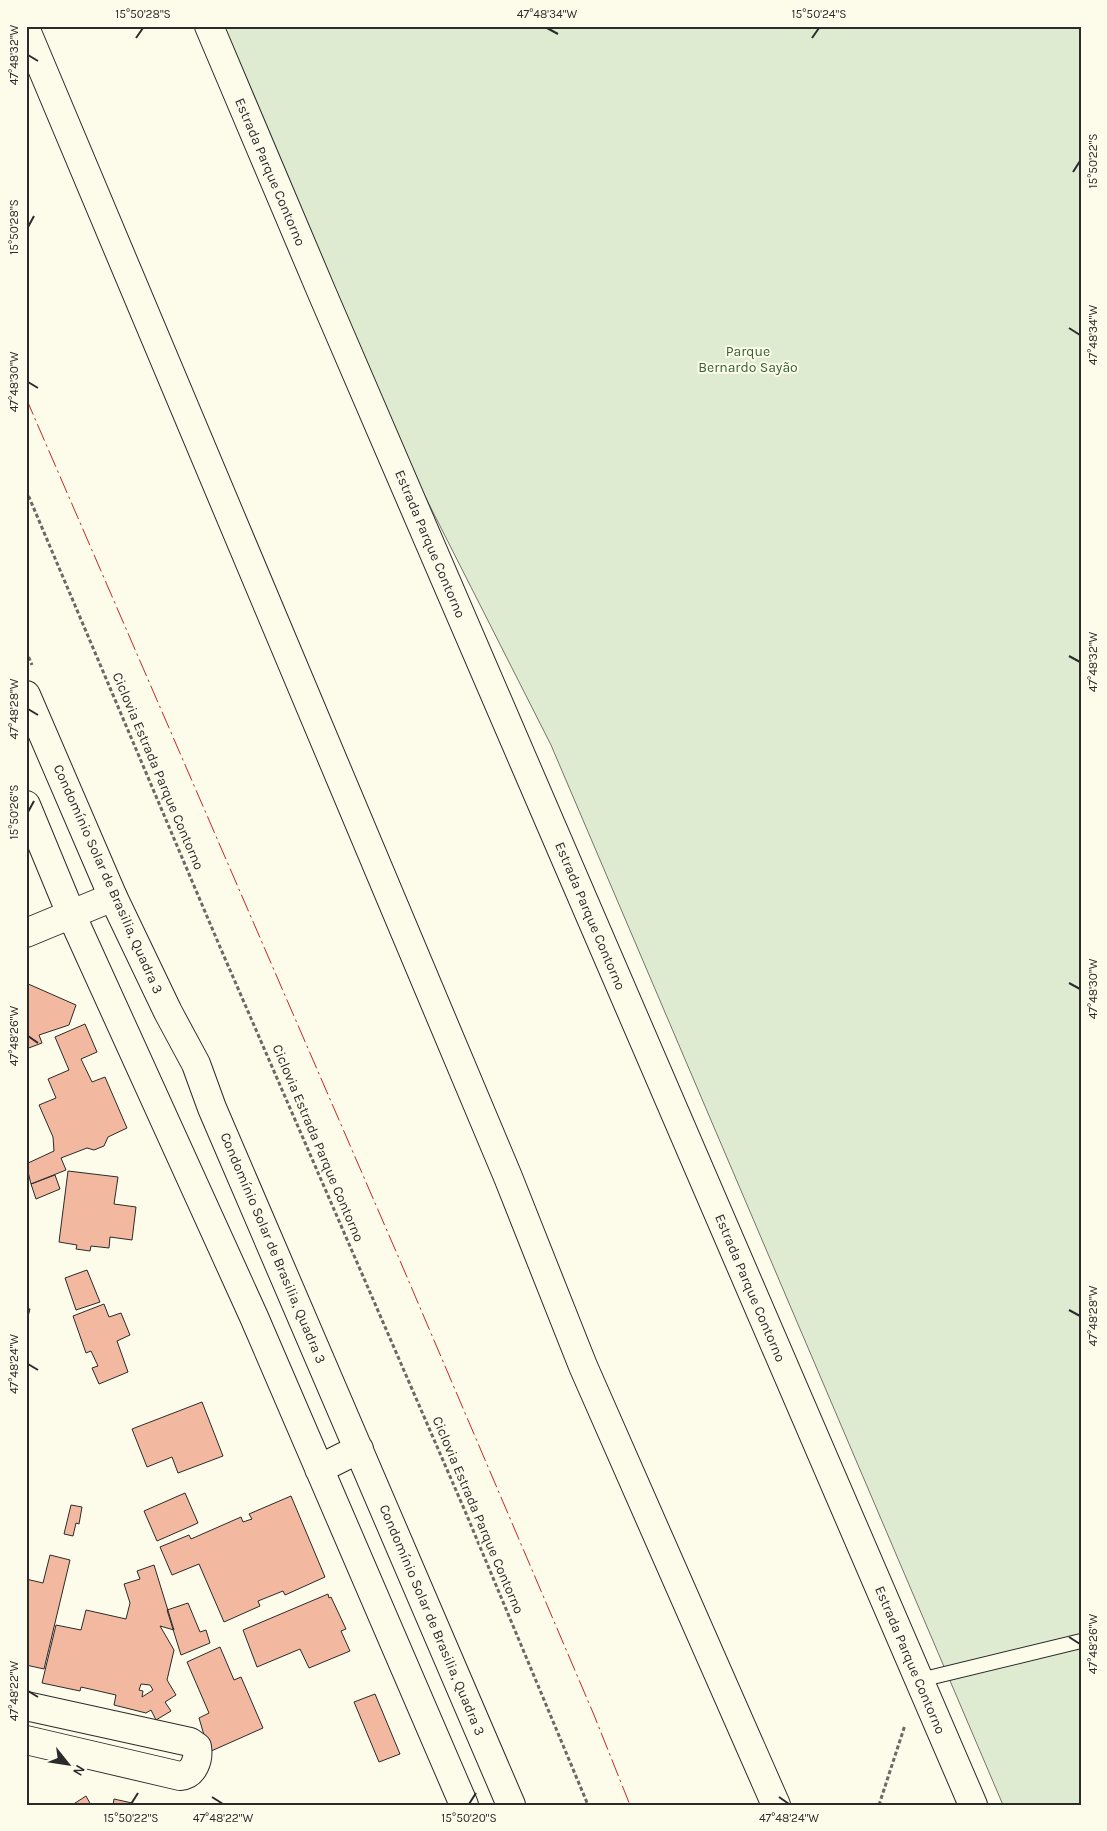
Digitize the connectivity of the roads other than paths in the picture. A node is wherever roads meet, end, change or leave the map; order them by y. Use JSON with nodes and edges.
{"nodes":[{"id":1,"x":209,"y":26,"type":"edge"},
{"id":2,"x":26,"y":30,"type":"edge"},
{"id":3,"x":26,"y":695,"type":"edge"},
{"id":4,"x":26,"y":805,"type":"edge"},
{"id":5,"x":113,"y":897,"type":"junction"},
{"id":6,"x":71,"y":914,"type":"junction"},
{"id":7,"x":26,"y":933,"type":"edge"},
{"id":8,"x":359,"y":1449,"type":"junction"},
{"id":9,"x":319,"y":1469,"type":"junction"},
{"id":10,"x":1081,"y":1641,"type":"edge"},
{"id":11,"x":920,"y":1680,"type":"junction"},
{"id":12,"x":26,"y":1706,"type":"edge"},
{"id":13,"x":26,"y":1740,"type":"edge"},
{"id":14,"x":464,"y":1805,"type":"edge"},
{"id":15,"x":511,"y":1805,"type":"edge"},
{"id":16,"x":776,"y":1805,"type":"edge"},
{"id":17,"x":972,"y":1805,"type":"edge"}],
"edges":[{"from":1,"to":11,"type":"main road","name":"Estrada Parque Contorno"},
{"from":2,"to":16,"type":"main road"},
{"from":3,"to":5,"type":"main road","name":"Condomínio Solar de Brasilia, Quadra 3"},
{"from":4,"to":6,"type":"main road"},
{"from":5,"to":6,"type":"main road"},
{"from":5,"to":8,"type":"main road","name":"Condomínio Solar de Brasilia, Quadra 3"},
{"from":6,"to":7,"type":"main road"},
{"from":6,"to":9,"type":"main road"},
{"from":8,"to":9,"type":"main road"},
{"from":8,"to":15,"type":"main road","name":"Condomínio Solar de Brasilia, Quadra 3"},
{"from":9,"to":14,"type":"main road"},
{"from":10,"to":11,"type":"lane"},
{"from":11,"to":17,"type":"main road","name":"Estrada Parque Contorno"},
{"from":12,"to":13,"type":"main road"}]}
